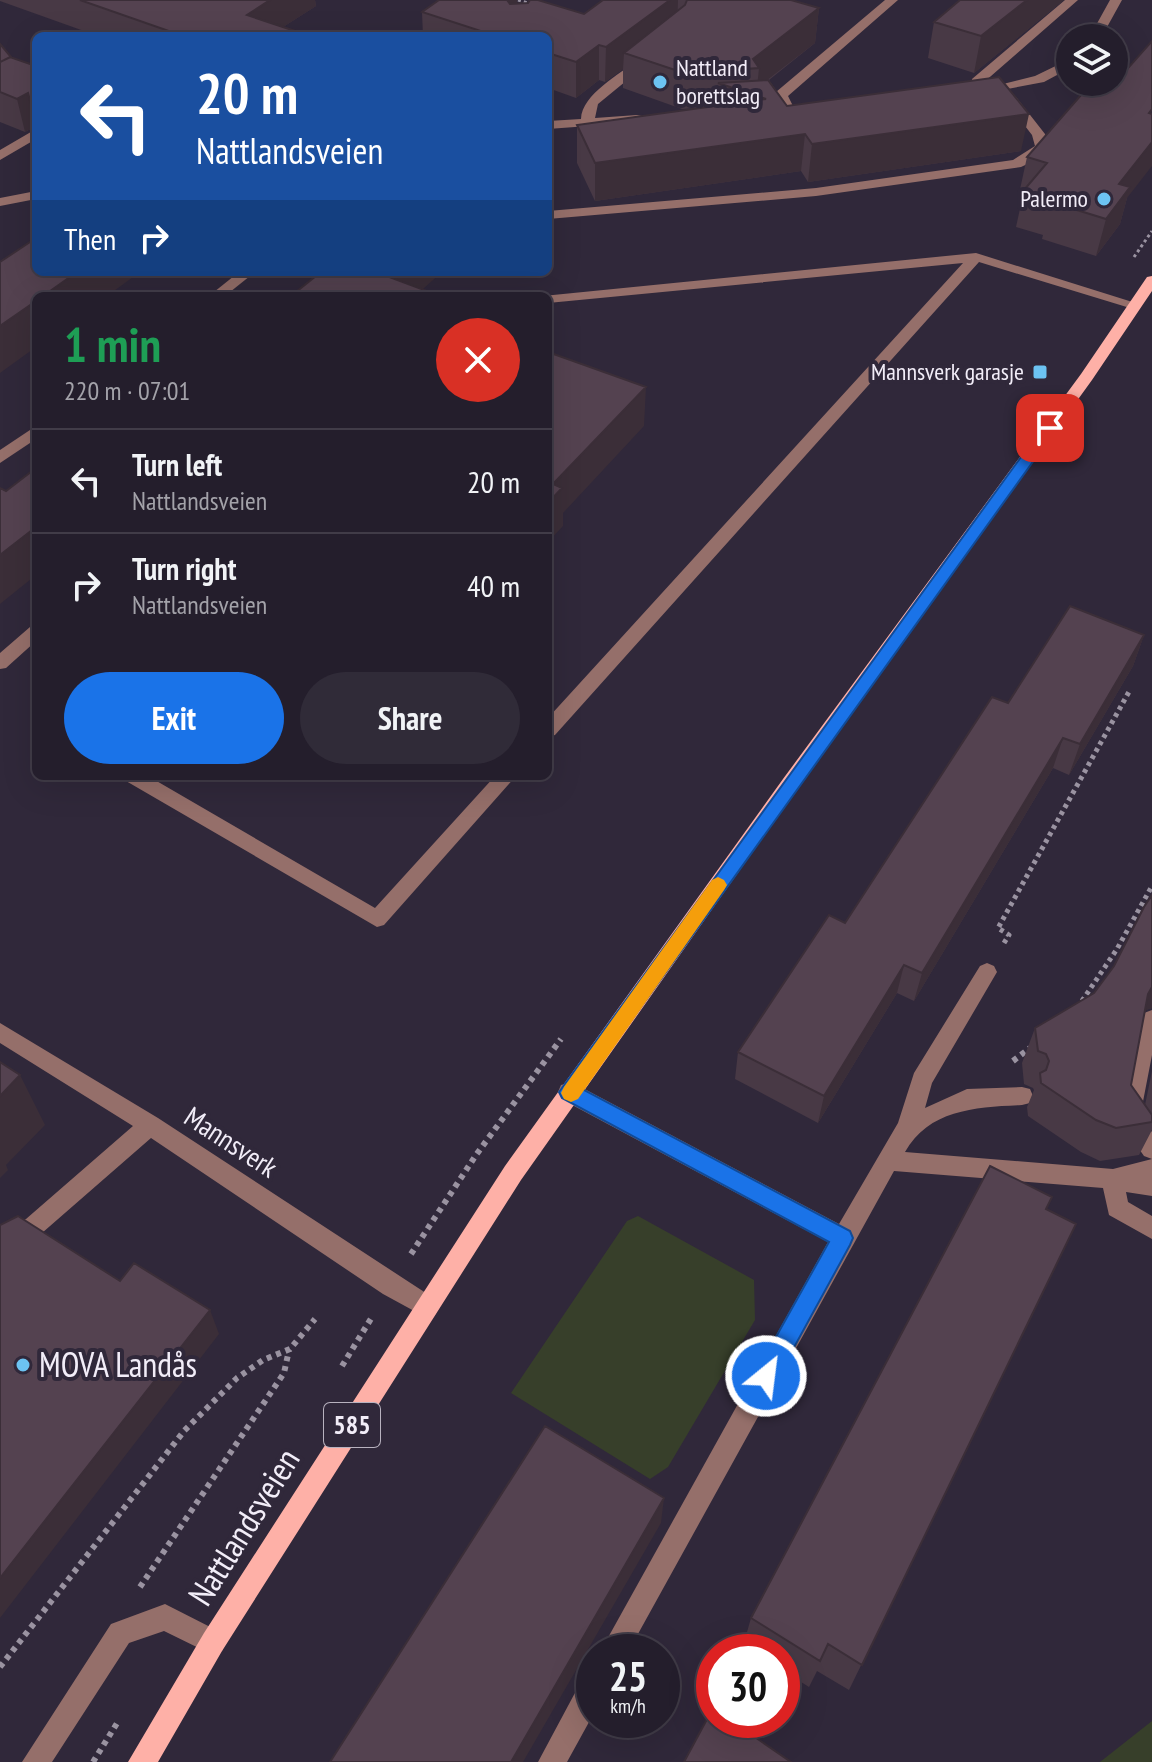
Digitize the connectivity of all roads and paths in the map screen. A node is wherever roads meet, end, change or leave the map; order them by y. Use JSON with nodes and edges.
{"nodes":[{"id":1,"x":518,"y":0,"type":"edge"},
{"id":2,"x":892,"y":0,"type":"edge"},
{"id":3,"x":1072,"y":0,"type":"edge"},
{"id":4,"x":1116,"y":0,"type":"edge"},
{"id":5,"x":524,"y":8,"type":"edge"},
{"id":6,"x":1103,"y":24,"type":"edge"},
{"id":7,"x":653,"y":55,"type":"edge"},
{"id":8,"x":1056,"y":70,"type":"edge"},
{"id":9,"x":999,"y":90,"type":"junction"},
{"id":10,"x":976,"y":93,"type":"junction"},
{"id":11,"x":960,"y":96,"type":"edge"},
{"id":12,"x":803,"y":107,"type":"edge"},
{"id":13,"x":646,"y":118,"type":"edge"},
{"id":14,"x":588,"y":122,"type":"junction"},
{"id":15,"x":552,"y":125,"type":"edge"},
{"id":16,"x":32,"y":136,"type":"edge"},
{"id":17,"x":0,"y":156,"type":"edge"},
{"id":18,"x":32,"y":196,"type":"edge"},
{"id":19,"x":2,"y":200,"type":"edge"},
{"id":20,"x":552,"y":215,"type":"edge"},
{"id":21,"x":976,"y":257,"type":"junction"},
{"id":22,"x":243,"y":276,"type":"edge"},
{"id":23,"x":1152,"y":280,"type":"edge"},
{"id":24,"x":221,"y":292,"type":"edge"},
{"id":25,"x":552,"y":299,"type":"edge"},
{"id":26,"x":1135,"y":305,"type":"junction"},
{"id":27,"x":32,"y":434,"type":"edge"},
{"id":28,"x":0,"y":458,"type":"edge"},
{"id":29,"x":32,"y":635,"type":"edge"},
{"id":30,"x":0,"y":663,"type":"edge"},
{"id":31,"x":1130,"y":690,"type":"edge"},
{"id":32,"x":552,"y":726,"type":"edge"},
{"id":33,"x":140,"y":780,"type":"edge"},
{"id":34,"x":502,"y":780,"type":"edge"},
{"id":35,"x":1152,"y":886,"type":"edge"},
{"id":36,"x":987,"y":972,"type":"joint"},
{"id":37,"x":1073,"y":1010,"type":"edge"},
{"id":38,"x":1152,"y":1019,"type":"edge"},
{"id":39,"x":0,"y":1032,"type":"edge"},
{"id":40,"x":1036,"y":1043,"type":"edge"},
{"id":41,"x":569,"y":1092,"type":"junction"},
{"id":42,"x":1022,"y":1096,"type":"dead end"},
{"id":43,"x":967,"y":1098,"type":"junction"},
{"id":44,"x":150,"y":1125,"type":"junction"},
{"id":45,"x":908,"y":1126,"type":"junction"},
{"id":46,"x":1152,"y":1149,"type":"edge"},
{"id":47,"x":888,"y":1161,"type":"junction"},
{"id":48,"x":1152,"y":1169,"type":"edge"},
{"id":49,"x":1113,"y":1179,"type":"junction"},
{"id":50,"x":1152,"y":1186,"type":"edge"},
{"id":51,"x":1152,"y":1228,"type":"edge"},
{"id":52,"x":843,"y":1238,"type":"junction"},
{"id":53,"x":0,"y":1244,"type":"edge"},
{"id":54,"x":427,"y":1307,"type":"junction"},
{"id":55,"x":315,"y":1319,"type":"dead end"},
{"id":56,"x":290,"y":1349,"type":"junction"},
{"id":57,"x":120,"y":1633,"type":"junction"},
{"id":58,"x":623,"y":1634,"type":"edge"},
{"id":59,"x":213,"y":1642,"type":"junction"},
{"id":60,"x":0,"y":1667,"type":"edge"},
{"id":61,"x":576,"y":1719,"type":"edge"},
{"id":62,"x":36,"y":1762,"type":"edge"},
{"id":63,"x":142,"y":1762,"type":"edge"},
{"id":64,"x":552,"y":1762,"type":"edge"}],
"edges":[{"from":1,"to":5,"type":"path"},
{"from":2,"to":12,"type":"street"},
{"from":3,"to":10,"type":"street"},
{"from":4,"to":6,"type":"street"},
{"from":7,"to":14,"type":"street"},
{"from":8,"to":9,"type":"street"},
{"from":9,"to":10,"type":"street"},
{"from":9,"to":20,"type":"street"},
{"from":10,"to":11,"type":"street"},
{"from":13,"to":14,"type":"street"},
{"from":14,"to":15,"type":"street"},
{"from":16,"to":17,"type":"street"},
{"from":18,"to":19,"type":"street"},
{"from":21,"to":25,"type":"street"},
{"from":21,"to":26,"type":"street"},
{"from":21,"to":32,"type":"street"},
{"from":22,"to":24,"type":"street"},
{"from":23,"to":26,"type":"main road","name":"Nattlandsveien","number":"585"},
{"from":26,"to":41,"type":"main road","name":"Nattlandsveien","number":"585"},
{"from":27,"to":28,"type":"street"},
{"from":29,"to":30,"type":"street"},
{"from":31,"to":36,"type":"path"},
{"from":33,"to":34,"type":"street"},
{"from":35,"to":37,"type":"path"},
{"from":36,"to":45,"type":"street"},
{"from":38,"to":46,"type":"street"},
{"from":39,"to":44,"type":"street","name":"Mannsverk"},
{"from":40,"to":43,"type":"path"},
{"from":41,"to":52,"type":"street"},
{"from":41,"to":54,"type":"main road","name":"Nattlandsveien","number":"585"},
{"from":42,"to":43,"type":"street"},
{"from":43,"to":45,"type":"street"},
{"from":44,"to":53,"type":"street"},
{"from":44,"to":54,"type":"street","name":"Mannsverk"},
{"from":45,"to":47,"type":"street"},
{"from":47,"to":49,"type":"street"},
{"from":47,"to":52,"type":"street"},
{"from":48,"to":49,"type":"street"},
{"from":49,"to":50,"type":"street"},
{"from":49,"to":51,"type":"street"},
{"from":52,"to":58,"type":"street"},
{"from":54,"to":59,"type":"main road","name":"Nattlandsveien","number":"585"},
{"from":55,"to":56,"type":"path"},
{"from":56,"to":57,"type":"path"},
{"from":56,"to":60,"type":"path"},
{"from":57,"to":59,"type":"street"},
{"from":57,"to":62,"type":"street"},
{"from":59,"to":63,"type":"main road","name":"Nattlandsveien","number":"585"},
{"from":61,"to":64,"type":"street"}]}
